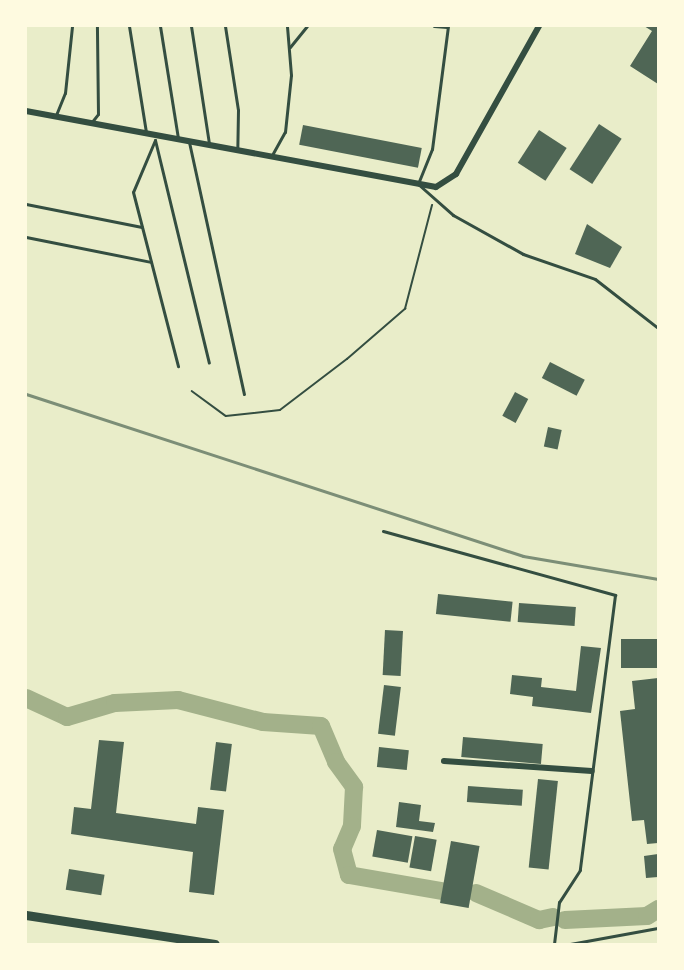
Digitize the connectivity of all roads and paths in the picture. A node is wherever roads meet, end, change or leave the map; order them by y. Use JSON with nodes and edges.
{"nodes":[{"id":1,"x":72,"y":26,"type":"edge"},
{"id":2,"x":97,"y":26,"type":"edge"},
{"id":3,"x":129,"y":26,"type":"edge"},
{"id":4,"x":160,"y":26,"type":"edge"},
{"id":5,"x":191,"y":26,"type":"edge"},
{"id":6,"x":225,"y":26,"type":"edge"},
{"id":7,"x":287,"y":26,"type":"edge"},
{"id":8,"x":307,"y":26,"type":"edge"},
{"id":9,"x":434,"y":26,"type":"edge"},
{"id":10,"x":448,"y":26,"type":"edge"},
{"id":11,"x":539,"y":26,"type":"edge"},
{"id":12,"x":289,"y":49,"type":"junction"},
{"id":13,"x":26,"y":111,"type":"edge"},
{"id":14,"x":56,"y":117,"type":"junction"},
{"id":15,"x":90,"y":123,"type":"junction"},
{"id":16,"x":152,"y":136,"type":"junction"},
{"id":17,"x":178,"y":140,"type":"junction"},
{"id":18,"x":189,"y":142,"type":"junction"},
{"id":19,"x":210,"y":145,"type":"junction"},
{"id":20,"x":237,"y":150,"type":"junction"},
{"id":21,"x":272,"y":157,"type":"junction"},
{"id":22,"x":418,"y":184,"type":"junction"},
{"id":23,"x":434,"y":198,"type":"junction"},
{"id":24,"x":26,"y":204,"type":"edge"},
{"id":25,"x":142,"y":227,"type":"junction"},
{"id":26,"x":26,"y":237,"type":"edge"},
{"id":27,"x":151,"y":262,"type":"junction"},
{"id":28,"x":658,"y":328,"type":"edge"},
{"id":29,"x":208,"y":363,"type":"dead end"},
{"id":30,"x":178,"y":366,"type":"dead end"},
{"id":31,"x":192,"y":391,"type":"dead end"},
{"id":32,"x":244,"y":394,"type":"dead end"},
{"id":33,"x":383,"y":531,"type":"dead end"},
{"id":34,"x":444,"y":761,"type":"dead end"},
{"id":35,"x":592,"y":771,"type":"junction"},
{"id":36,"x":26,"y":915,"type":"edge"},
{"id":37,"x":658,"y":928,"type":"edge"},
{"id":38,"x":148,"y":933,"type":"junction"},
{"id":39,"x":148,"y":945,"type":"edge"},
{"id":40,"x":214,"y":945,"type":"edge"},
{"id":41,"x":554,"y":945,"type":"edge"},
{"id":42,"x":570,"y":945,"type":"edge"}],
"edges":[{"from":1,"to":14,"type":"lane"},
{"from":2,"to":15,"type":"lane"},
{"from":3,"to":16,"type":"lane"},
{"from":4,"to":17,"type":"lane"},
{"from":5,"to":19,"type":"lane"},
{"from":6,"to":20,"type":"lane"},
{"from":7,"to":12,"type":"lane"},
{"from":8,"to":12,"type":"lane"},
{"from":9,"to":10,"type":"lane"},
{"from":10,"to":22,"type":"lane"},
{"from":11,"to":22,"type":"street"},
{"from":12,"to":21,"type":"lane"},
{"from":13,"to":14,"type":"street"},
{"from":14,"to":15,"type":"street"},
{"from":15,"to":16,"type":"street"},
{"from":16,"to":17,"type":"street"},
{"from":16,"to":25,"type":"lane"},
{"from":16,"to":29,"type":"lane"},
{"from":17,"to":18,"type":"street"},
{"from":18,"to":19,"type":"street"},
{"from":18,"to":32,"type":"lane"},
{"from":19,"to":20,"type":"street"},
{"from":20,"to":21,"type":"street"},
{"from":21,"to":22,"type":"street"},
{"from":22,"to":23,"type":"lane"},
{"from":23,"to":28,"type":"lane"},
{"from":23,"to":31,"type":"path"},
{"from":24,"to":25,"type":"lane"},
{"from":25,"to":27,"type":"lane"},
{"from":26,"to":27,"type":"lane"},
{"from":27,"to":30,"type":"lane"},
{"from":33,"to":35,"type":"lane"},
{"from":34,"to":35,"type":"street"},
{"from":35,"to":41,"type":"lane"},
{"from":36,"to":38,"type":"main road"},
{"from":37,"to":42,"type":"lane"},
{"from":38,"to":39,"type":"main road"},
{"from":38,"to":40,"type":"main road"}]}
